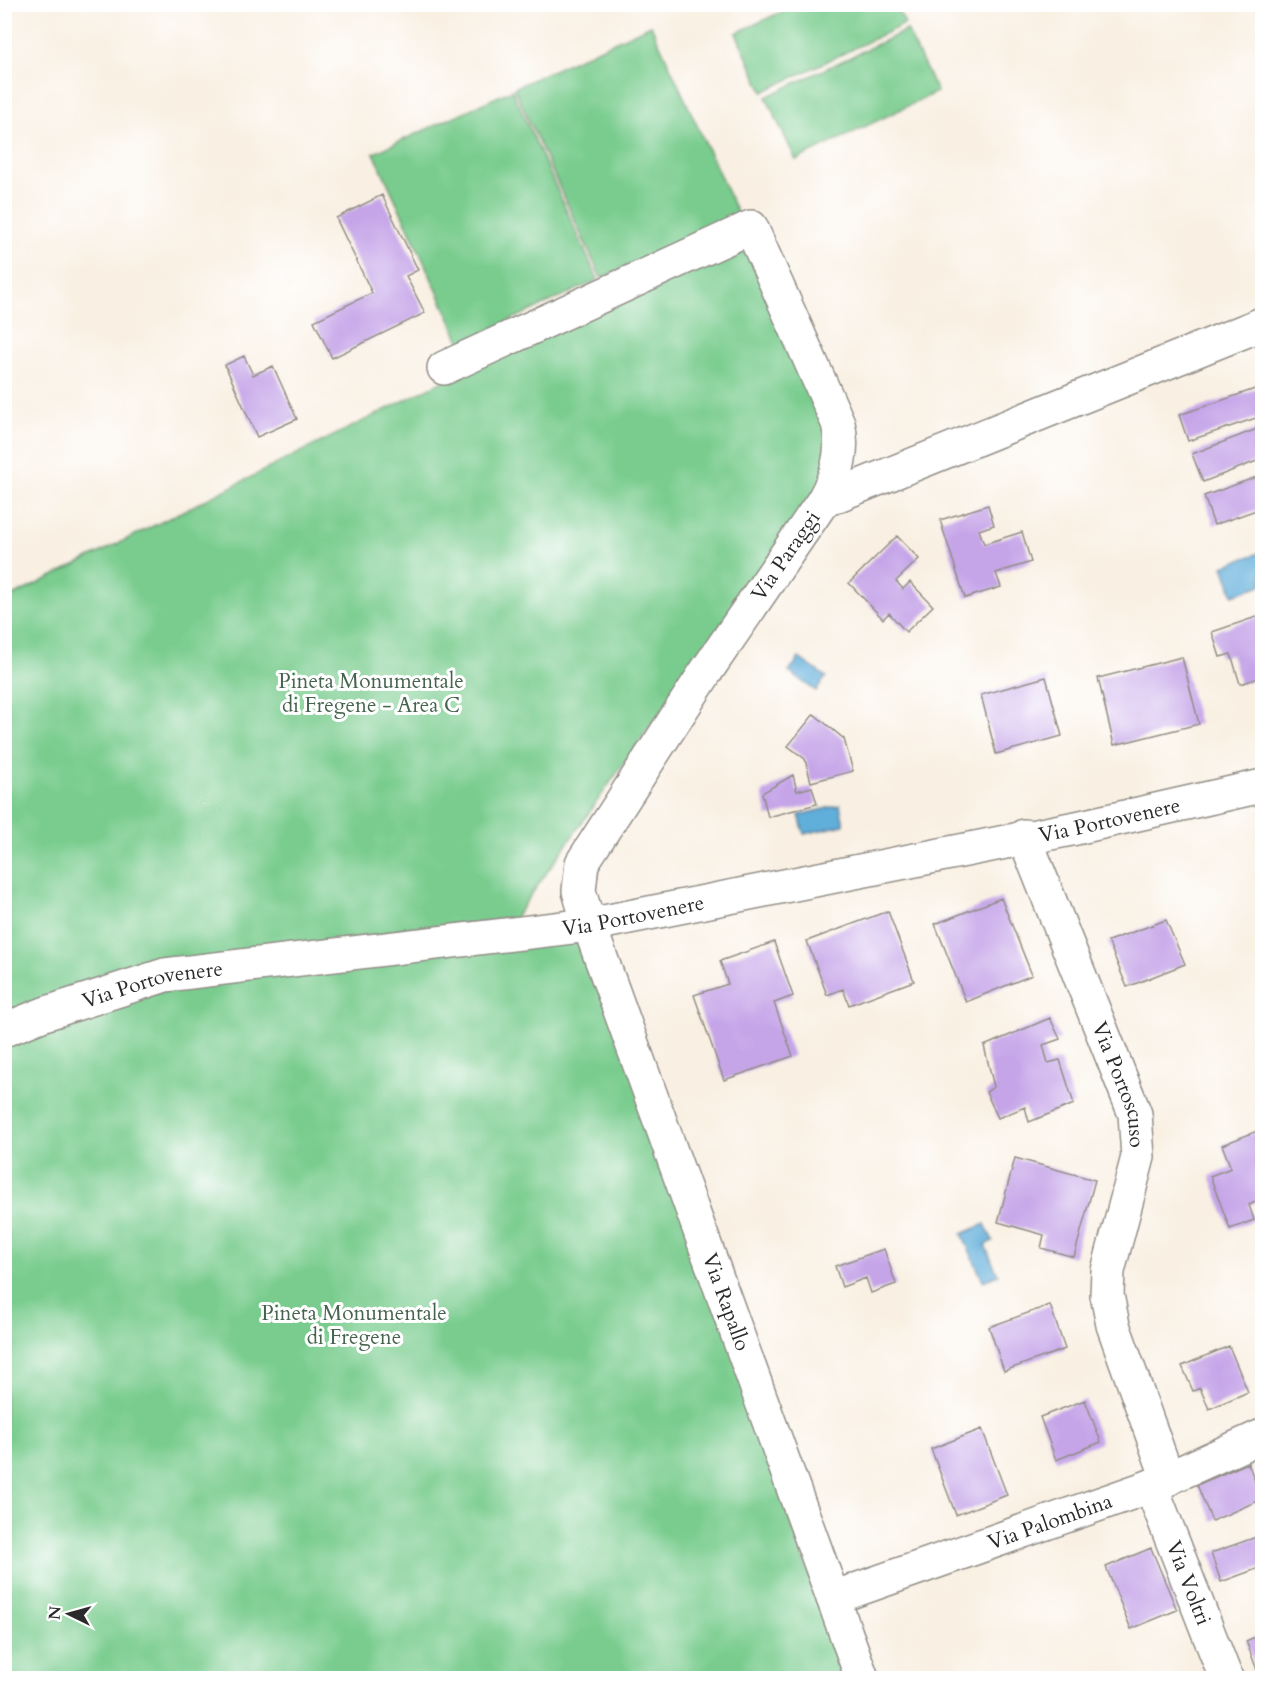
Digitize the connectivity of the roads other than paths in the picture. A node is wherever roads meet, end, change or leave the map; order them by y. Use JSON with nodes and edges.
{"nodes":[{"id":1,"x":1263,"y":324,"type":"edge"},
{"id":2,"x":444,"y":368,"type":"dead end"},
{"id":3,"x":823,"y":501,"type":"junction"},
{"id":4,"x":1263,"y":786,"type":"edge"},
{"id":5,"x":1024,"y":836,"type":"junction"},
{"id":6,"x":589,"y":925,"type":"junction"},
{"id":7,"x":4,"y":1030,"type":"edge"},
{"id":8,"x":1263,"y":1436,"type":"edge"},
{"id":9,"x":1159,"y":1482,"type":"junction"},
{"id":10,"x":833,"y":1598,"type":"junction"},
{"id":11,"x":862,"y":1678,"type":"edge"},
{"id":12,"x":1226,"y":1678,"type":"edge"}],
"edges":[{"from":1,"to":3,"type":"street","name":"Via Paraggi"},
{"from":2,"to":3,"type":"street"},
{"from":3,"to":6,"type":"street","name":"Via Paraggi"},
{"from":4,"to":5,"type":"street","name":"Via Portovenere"},
{"from":5,"to":6,"type":"street","name":"Via Portovenere"},
{"from":5,"to":9,"type":"street","name":"Via Portoscuso"},
{"from":6,"to":7,"type":"street","name":"Via Portovenere"},
{"from":6,"to":10,"type":"street","name":"Via Rapallo"},
{"from":8,"to":9,"type":"street","name":"Via Palombina"},
{"from":9,"to":10,"type":"street","name":"Via Palombina"},
{"from":9,"to":12,"type":"street","name":"Via Voltri"},
{"from":10,"to":11,"type":"street","name":"Via Rapallo"}]}
